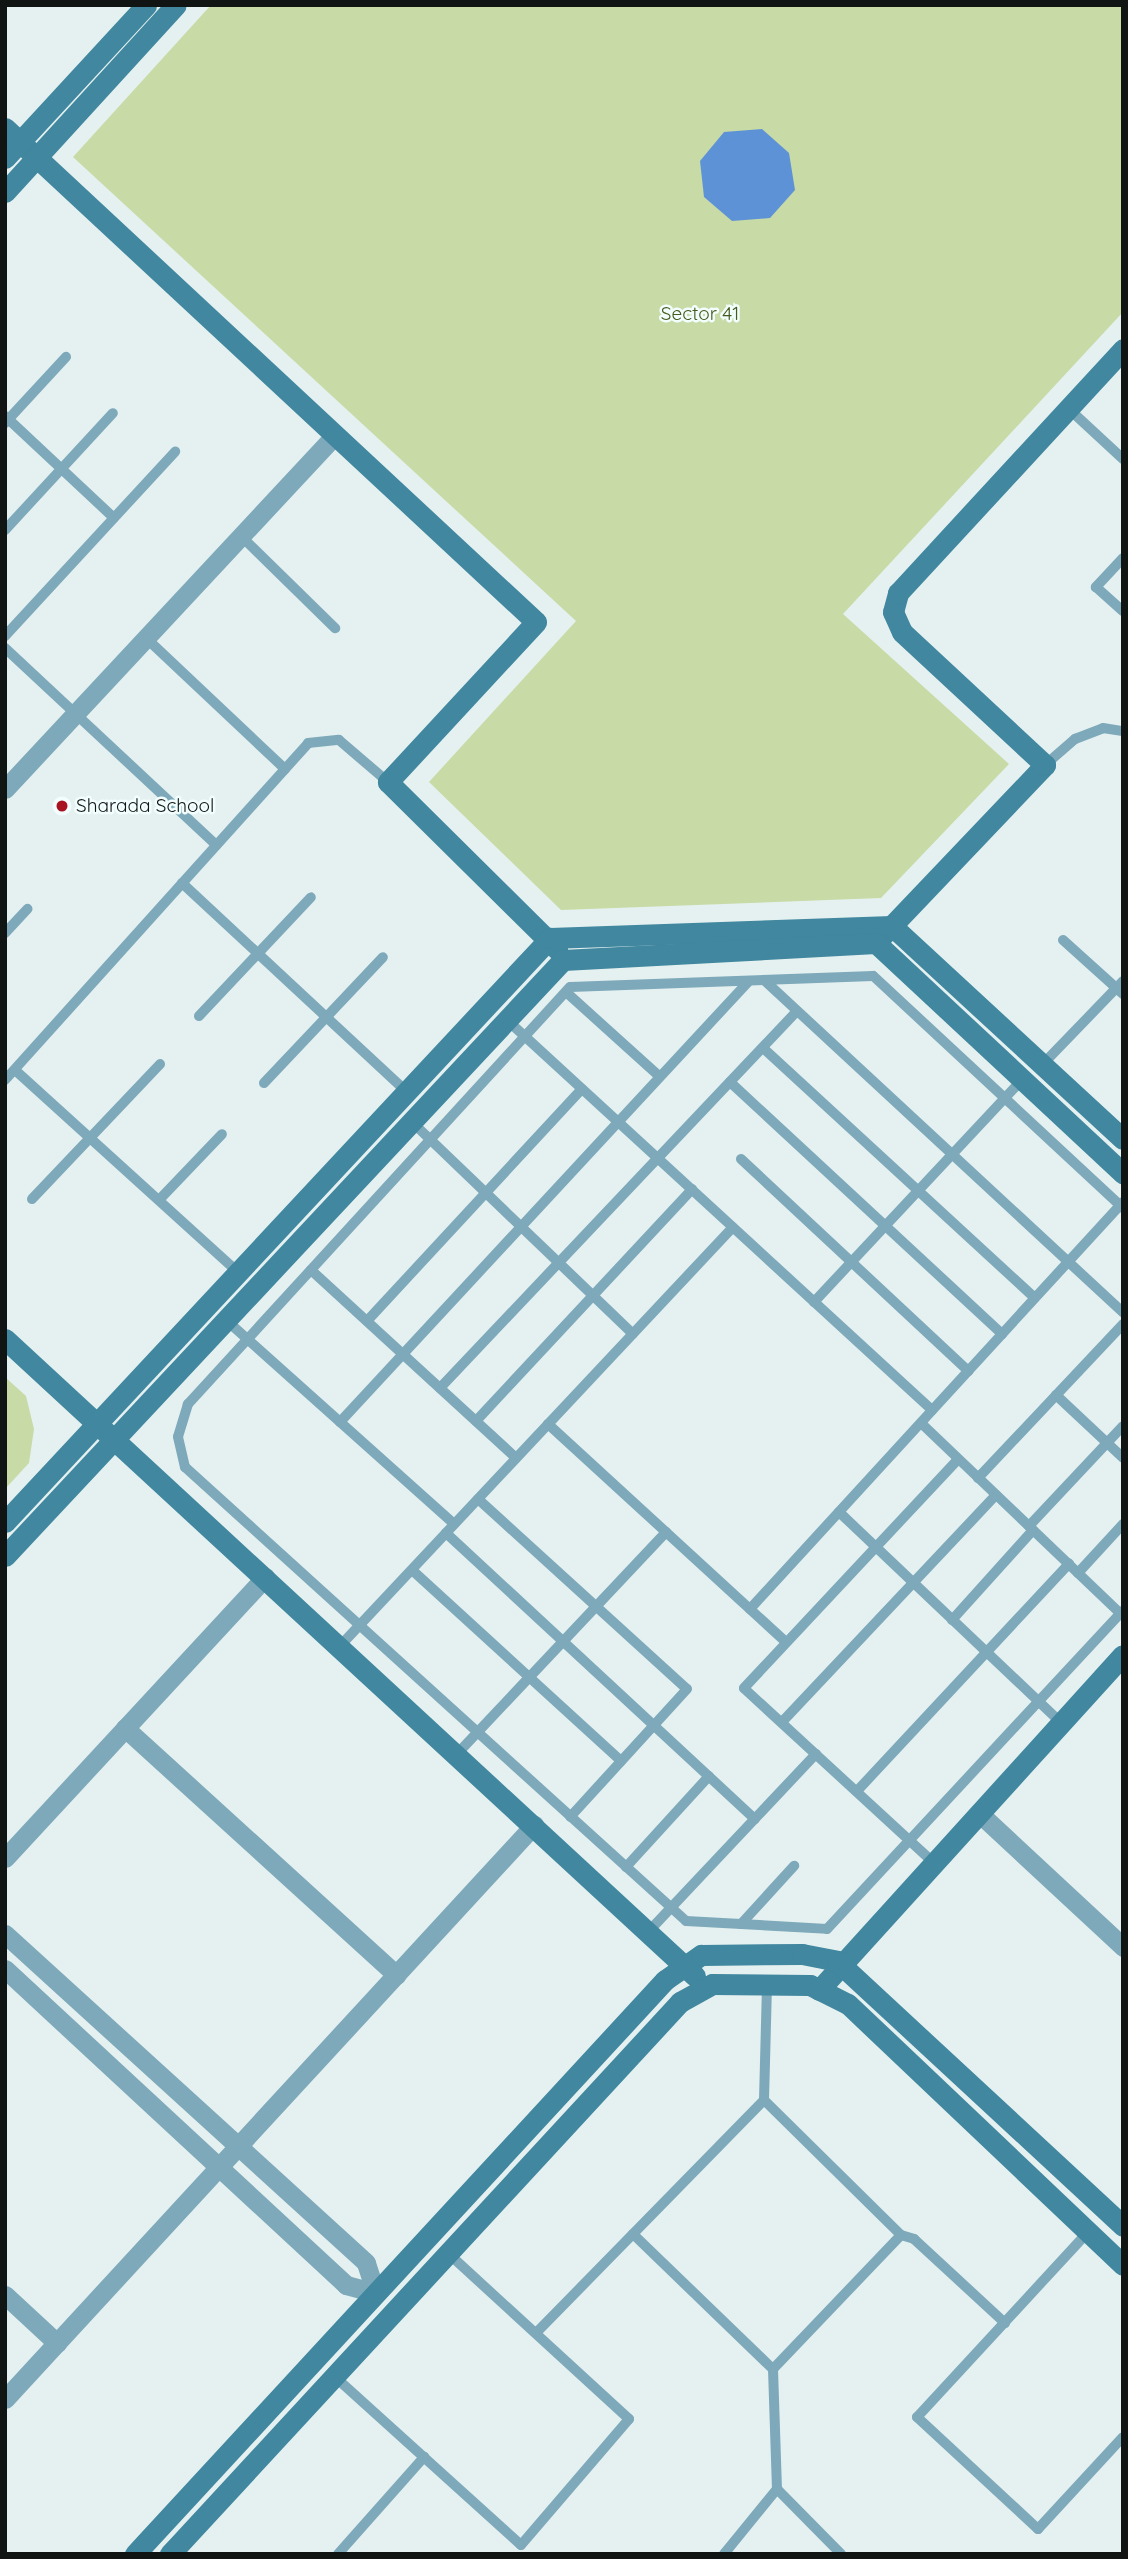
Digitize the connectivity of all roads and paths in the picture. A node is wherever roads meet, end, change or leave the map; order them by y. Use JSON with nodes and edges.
{"nodes":[{"id":1,"x":145,"y":5,"type":"edge"},
{"id":2,"x":176,"y":5,"type":"edge"},
{"id":3,"x":13,"y":135,"type":"edge"},
{"id":4,"x":37,"y":157,"type":"junction"},
{"id":5,"x":5,"y":158,"type":"edge"},
{"id":6,"x":5,"y":192,"type":"edge"},
{"id":7,"x":1123,"y":349,"type":"edge"},
{"id":8,"x":66,"y":357,"type":"dead end"},
{"id":9,"x":1068,"y":408,"type":"junction"},
{"id":10,"x":113,"y":413,"type":"dead end"},
{"id":11,"x":6,"y":419,"type":"edge"},
{"id":12,"x":335,"y":435,"type":"junction"},
{"id":13,"x":175,"y":452,"type":"dead end"},
{"id":14,"x":1123,"y":459,"type":"edge"},
{"id":15,"x":61,"y":468,"type":"junction"},
{"id":16,"x":114,"y":518,"type":"junction"},
{"id":17,"x":5,"y":530,"type":"edge"},
{"id":18,"x":241,"y":536,"type":"junction"},
{"id":19,"x":1123,"y":558,"type":"edge"},
{"id":20,"x":1123,"y":611,"type":"edge"},
{"id":21,"x":335,"y":628,"type":"dead end"},
{"id":22,"x":5,"y":636,"type":"edge"},
{"id":23,"x":146,"y":638,"type":"junction"},
{"id":24,"x":5,"y":648,"type":"edge"},
{"id":25,"x":75,"y":713,"type":"junction"},
{"id":26,"x":1123,"y":732,"type":"edge"},
{"id":27,"x":1045,"y":765,"type":"junction"},
{"id":28,"x":285,"y":769,"type":"junction"},
{"id":29,"x":388,"y":782,"type":"junction"},
{"id":30,"x":5,"y":789,"type":"edge"},
{"id":31,"x":216,"y":845,"type":"junction"},
{"id":32,"x":182,"y":883,"type":"junction"},
{"id":33,"x":311,"y":897,"type":"dead end"},
{"id":34,"x":27,"y":909,"type":"dead end"},
{"id":35,"x":892,"y":926,"type":"junction"},
{"id":36,"x":5,"y":933,"type":"edge"},
{"id":37,"x":550,"y":938,"type":"junction"},
{"id":38,"x":1063,"y":940,"type":"dead end"},
{"id":39,"x":876,"y":943,"type":"junction"},
{"id":40,"x":258,"y":953,"type":"junction"},
{"id":41,"x":383,"y":957,"type":"dead end"},
{"id":42,"x":563,"y":960,"type":"junction"},
{"id":43,"x":764,"y":980,"type":"junction"},
{"id":44,"x":749,"y":981,"type":"junction"},
{"id":45,"x":1121,"y":988,"type":"edge"},
{"id":46,"x":566,"y":992,"type":"junction"},
{"id":47,"x":797,"y":1011,"type":"junction"},
{"id":48,"x":199,"y":1016,"type":"dead end"},
{"id":49,"x":326,"y":1017,"type":"junction"},
{"id":50,"x":507,"y":1020,"type":"junction"},
{"id":51,"x":525,"y":1037,"type":"junction"},
{"id":52,"x":762,"y":1048,"type":"junction"},
{"id":53,"x":160,"y":1064,"type":"dead end"},
{"id":54,"x":1042,"y":1065,"type":"junction"},
{"id":55,"x":15,"y":1070,"type":"junction"},
{"id":56,"x":659,"y":1076,"type":"junction"},
{"id":57,"x":1023,"y":1079,"type":"junction"},
{"id":58,"x":5,"y":1080,"type":"edge"},
{"id":59,"x":730,"y":1082,"type":"junction"},
{"id":60,"x":264,"y":1083,"type":"dead end"},
{"id":61,"x":582,"y":1089,"type":"junction"},
{"id":62,"x":407,"y":1092,"type":"junction"},
{"id":63,"x":1005,"y":1098,"type":"junction"},
{"id":64,"x":617,"y":1121,"type":"junction"},
{"id":65,"x":411,"y":1122,"type":"junction"},
{"id":66,"x":222,"y":1134,"type":"dead end"},
{"id":67,"x":90,"y":1138,"type":"junction"},
{"id":68,"x":1123,"y":1139,"type":"edge"},
{"id":69,"x":430,"y":1140,"type":"junction"},
{"id":70,"x":952,"y":1154,"type":"junction"},
{"id":71,"x":658,"y":1158,"type":"junction"},
{"id":72,"x":741,"y":1159,"type":"dead end"},
{"id":73,"x":1123,"y":1173,"type":"edge"},
{"id":74,"x":692,"y":1189,"type":"junction"},
{"id":75,"x":918,"y":1191,"type":"junction"},
{"id":76,"x":485,"y":1192,"type":"junction"},
{"id":77,"x":32,"y":1199,"type":"dead end"},
{"id":78,"x":159,"y":1200,"type":"junction"},
{"id":79,"x":1122,"y":1205,"type":"edge"},
{"id":80,"x":521,"y":1226,"type":"junction"},
{"id":81,"x":885,"y":1226,"type":"junction"},
{"id":82,"x":733,"y":1227,"type":"junction"},
{"id":83,"x":851,"y":1262,"type":"junction"},
{"id":84,"x":1068,"y":1262,"type":"junction"},
{"id":85,"x":559,"y":1263,"type":"junction"},
{"id":86,"x":311,"y":1270,"type":"junction"},
{"id":87,"x":238,"y":1272,"type":"junction"},
{"id":88,"x":593,"y":1296,"type":"junction"},
{"id":89,"x":1035,"y":1298,"type":"junction"},
{"id":90,"x":814,"y":1302,"type":"junction"},
{"id":91,"x":1123,"y":1313,"type":"edge"},
{"id":92,"x":226,"y":1320,"type":"junction"},
{"id":93,"x":366,"y":1321,"type":"junction"},
{"id":94,"x":1123,"y":1324,"type":"edge"},
{"id":95,"x":633,"y":1334,"type":"junction"},
{"id":96,"x":1002,"y":1334,"type":"junction"},
{"id":97,"x":5,"y":1339,"type":"edge"},
{"id":98,"x":247,"y":1339,"type":"junction"},
{"id":99,"x":403,"y":1354,"type":"junction"},
{"id":100,"x":968,"y":1371,"type":"junction"},
{"id":101,"x":440,"y":1388,"type":"junction"},
{"id":102,"x":1056,"y":1395,"type":"junction"},
{"id":103,"x":932,"y":1410,"type":"junction"},
{"id":104,"x":476,"y":1421,"type":"junction"},
{"id":105,"x":340,"y":1422,"type":"junction"},
{"id":106,"x":97,"y":1423,"type":"junction"},
{"id":107,"x":921,"y":1423,"type":"junction"},
{"id":108,"x":548,"y":1424,"type":"junction"},
{"id":109,"x":1123,"y":1426,"type":"edge"},
{"id":110,"x":114,"y":1439,"type":"junction"},
{"id":111,"x":1107,"y":1443,"type":"junction"},
{"id":112,"x":516,"y":1458,"type":"junction"},
{"id":113,"x":958,"y":1458,"type":"junction"},
{"id":114,"x":1123,"y":1458,"type":"edge"},
{"id":115,"x":978,"y":1478,"type":"junction"},
{"id":116,"x":996,"y":1494,"type":"junction"},
{"id":117,"x":478,"y":1499,"type":"junction"},
{"id":118,"x":839,"y":1512,"type":"junction"},
{"id":119,"x":5,"y":1522,"type":"edge"},
{"id":120,"x":454,"y":1524,"type":"junction"},
{"id":121,"x":1123,"y":1524,"type":"edge"},
{"id":122,"x":1031,"y":1528,"type":"junction"},
{"id":123,"x":666,"y":1532,"type":"junction"},
{"id":124,"x":446,"y":1533,"type":"junction"},
{"id":125,"x":876,"y":1547,"type":"junction"},
{"id":126,"x":5,"y":1556,"type":"edge"},
{"id":127,"x":1069,"y":1564,"type":"junction"},
{"id":128,"x":412,"y":1570,"type":"junction"},
{"id":129,"x":1077,"y":1573,"type":"junction"},
{"id":130,"x":265,"y":1577,"type":"junction"},
{"id":131,"x":913,"y":1582,"type":"junction"},
{"id":132,"x":596,"y":1606,"type":"junction"},
{"id":133,"x":750,"y":1609,"type":"junction"},
{"id":134,"x":1122,"y":1614,"type":"edge"},
{"id":135,"x":952,"y":1620,"type":"junction"},
{"id":136,"x":359,"y":1625,"type":"junction"},
{"id":137,"x":563,"y":1641,"type":"junction"},
{"id":138,"x":786,"y":1642,"type":"junction"},
{"id":139,"x":340,"y":1646,"type":"junction"},
{"id":140,"x":986,"y":1652,"type":"junction"},
{"id":141,"x":1123,"y":1655,"type":"edge"},
{"id":142,"x":529,"y":1677,"type":"junction"},
{"id":143,"x":1039,"y":1701,"type":"junction"},
{"id":144,"x":782,"y":1722,"type":"junction"},
{"id":145,"x":1061,"y":1723,"type":"junction"},
{"id":146,"x":654,"y":1725,"type":"junction"},
{"id":147,"x":125,"y":1728,"type":"junction"},
{"id":148,"x":478,"y":1732,"type":"junction"},
{"id":149,"x":457,"y":1754,"type":"junction"},
{"id":150,"x":816,"y":1754,"type":"junction"},
{"id":151,"x":621,"y":1761,"type":"junction"},
{"id":152,"x":709,"y":1776,"type":"junction"},
{"id":153,"x":857,"y":1791,"type":"junction"},
{"id":154,"x":979,"y":1813,"type":"junction"},
{"id":155,"x":570,"y":1816,"type":"junction"},
{"id":156,"x":755,"y":1818,"type":"junction"},
{"id":157,"x":534,"y":1825,"type":"junction"},
{"id":158,"x":910,"y":1840,"type":"junction"},
{"id":159,"x":5,"y":1858,"type":"edge"},
{"id":160,"x":934,"y":1863,"type":"junction"},
{"id":161,"x":794,"y":1866,"type":"dead end"},
{"id":162,"x":626,"y":1867,"type":"junction"},
{"id":163,"x":671,"y":1908,"type":"junction"},
{"id":164,"x":741,"y":1924,"type":"junction"},
{"id":165,"x":650,"y":1930,"type":"junction"},
{"id":166,"x":5,"y":1934,"type":"edge"},
{"id":167,"x":1122,"y":1944,"type":"edge"},
{"id":168,"x":687,"y":1965,"type":"junction"},
{"id":169,"x":842,"y":1965,"type":"junction"},
{"id":170,"x":5,"y":1969,"type":"edge"},
{"id":171,"x":396,"y":1975,"type":"junction"},
{"id":172,"x":767,"y":1983,"type":"junction"},
{"id":173,"x":705,"y":1988,"type":"junction"},
{"id":174,"x":819,"y":1990,"type":"junction"},
{"id":175,"x":764,"y":2100,"type":"junction"},
{"id":176,"x":238,"y":2146,"type":"junction"},
{"id":177,"x":219,"y":2167,"type":"junction"},
{"id":178,"x":1123,"y":2226,"type":"edge"},
{"id":179,"x":1088,"y":2232,"type":"junction"},
{"id":180,"x":633,"y":2234,"type":"junction"},
{"id":181,"x":901,"y":2235,"type":"junction"},
{"id":182,"x":448,"y":2253,"type":"junction"},
{"id":183,"x":1123,"y":2265,"type":"edge"},
{"id":184,"x":376,"y":2293,"type":"junction"},
{"id":185,"x":5,"y":2295,"type":"edge"},
{"id":186,"x":1005,"y":2323,"type":"junction"},
{"id":187,"x":536,"y":2333,"type":"junction"},
{"id":188,"x":57,"y":2343,"type":"junction"},
{"id":189,"x":774,"y":2369,"type":"junction"},
{"id":190,"x":334,"y":2376,"type":"junction"},
{"id":191,"x":5,"y":2399,"type":"edge"},
{"id":192,"x":1123,"y":2437,"type":"edge"},
{"id":193,"x":424,"y":2457,"type":"junction"},
{"id":194,"x":777,"y":2489,"type":"junction"},
{"id":195,"x":135,"y":2554,"type":"edge"},
{"id":196,"x":170,"y":2554,"type":"edge"},
{"id":197,"x":338,"y":2554,"type":"edge"},
{"id":198,"x":724,"y":2554,"type":"edge"},
{"id":199,"x":841,"y":2554,"type":"edge"}],
"edges":[{"from":1,"to":3,"type":"street"},
{"from":2,"to":4,"type":"street"},
{"from":3,"to":4,"type":"street"},
{"from":3,"to":5,"type":"street"},
{"from":4,"to":6,"type":"street"},
{"from":4,"to":12,"type":"street"},
{"from":7,"to":9,"type":"street"},
{"from":8,"to":11,"type":"lane"},
{"from":9,"to":14,"type":"lane"},
{"from":9,"to":27,"type":"street"},
{"from":10,"to":15,"type":"lane"},
{"from":11,"to":15,"type":"lane"},
{"from":12,"to":18,"type":"street"},
{"from":12,"to":29,"type":"street"},
{"from":13,"to":16,"type":"lane"},
{"from":15,"to":16,"type":"lane"},
{"from":15,"to":17,"type":"lane"},
{"from":16,"to":22,"type":"lane"},
{"from":18,"to":21,"type":"lane"},
{"from":18,"to":23,"type":"street"},
{"from":19,"to":20,"type":"lane"},
{"from":23,"to":25,"type":"street"},
{"from":23,"to":28,"type":"lane"},
{"from":24,"to":25,"type":"lane"},
{"from":25,"to":30,"type":"street"},
{"from":25,"to":31,"type":"lane"},
{"from":26,"to":27,"type":"lane"},
{"from":27,"to":35,"type":"street"},
{"from":28,"to":29,"type":"lane"},
{"from":28,"to":31,"type":"lane"},
{"from":29,"to":37,"type":"street"},
{"from":31,"to":32,"type":"lane"},
{"from":32,"to":40,"type":"lane"},
{"from":32,"to":55,"type":"lane"},
{"from":33,"to":40,"type":"lane"},
{"from":34,"to":36,"type":"lane"},
{"from":35,"to":37,"type":"street"},
{"from":35,"to":39,"type":"street"},
{"from":35,"to":54,"type":"street"},
{"from":37,"to":42,"type":"street"},
{"from":37,"to":62,"type":"street"},
{"from":38,"to":45,"type":"lane"},
{"from":39,"to":42,"type":"street"},
{"from":39,"to":57,"type":"street"},
{"from":40,"to":48,"type":"lane"},
{"from":40,"to":49,"type":"lane"},
{"from":41,"to":49,"type":"lane"},
{"from":42,"to":50,"type":"street"},
{"from":43,"to":44,"type":"lane"},
{"from":43,"to":47,"type":"lane"},
{"from":43,"to":63,"type":"lane"},
{"from":44,"to":46,"type":"lane"},
{"from":44,"to":56,"type":"lane"},
{"from":45,"to":54,"type":"lane"},
{"from":46,"to":51,"type":"lane"},
{"from":46,"to":56,"type":"lane"},
{"from":47,"to":52,"type":"lane"},
{"from":47,"to":70,"type":"lane"},
{"from":49,"to":60,"type":"lane"},
{"from":49,"to":62,"type":"lane"},
{"from":50,"to":51,"type":"lane"},
{"from":50,"to":65,"type":"street"},
{"from":51,"to":61,"type":"lane"},
{"from":51,"to":69,"type":"lane"},
{"from":52,"to":59,"type":"lane"},
{"from":52,"to":75,"type":"lane"},
{"from":53,"to":67,"type":"lane"},
{"from":54,"to":68,"type":"street"},
{"from":55,"to":58,"type":"lane"},
{"from":55,"to":67,"type":"lane"},
{"from":56,"to":64,"type":"lane"},
{"from":57,"to":63,"type":"lane"},
{"from":57,"to":73,"type":"street"},
{"from":59,"to":71,"type":"lane"},
{"from":59,"to":81,"type":"lane"},
{"from":61,"to":64,"type":"lane"},
{"from":61,"to":76,"type":"lane"},
{"from":62,"to":87,"type":"street"},
{"from":63,"to":70,"type":"lane"},
{"from":63,"to":79,"type":"lane"},
{"from":64,"to":71,"type":"lane"},
{"from":64,"to":80,"type":"lane"},
{"from":65,"to":69,"type":"lane"},
{"from":65,"to":92,"type":"street"},
{"from":66,"to":78,"type":"lane"},
{"from":67,"to":77,"type":"lane"},
{"from":67,"to":78,"type":"lane"},
{"from":69,"to":76,"type":"lane"},
{"from":69,"to":86,"type":"lane"},
{"from":70,"to":75,"type":"lane"},
{"from":70,"to":84,"type":"lane"},
{"from":71,"to":74,"type":"lane"},
{"from":71,"to":85,"type":"lane"},
{"from":72,"to":83,"type":"lane"},
{"from":74,"to":82,"type":"lane"},
{"from":74,"to":88,"type":"lane"},
{"from":75,"to":81,"type":"lane"},
{"from":75,"to":89,"type":"lane"},
{"from":76,"to":80,"type":"lane"},
{"from":76,"to":93,"type":"lane"},
{"from":78,"to":87,"type":"lane"},
{"from":79,"to":84,"type":"lane"},
{"from":80,"to":85,"type":"lane"},
{"from":80,"to":99,"type":"lane"},
{"from":81,"to":83,"type":"lane"},
{"from":81,"to":96,"type":"lane"},
{"from":82,"to":90,"type":"lane"},
{"from":82,"to":95,"type":"lane"},
{"from":83,"to":90,"type":"lane"},
{"from":83,"to":100,"type":"lane"},
{"from":84,"to":89,"type":"lane"},
{"from":84,"to":91,"type":"lane"},
{"from":85,"to":88,"type":"lane"},
{"from":85,"to":101,"type":"lane"},
{"from":86,"to":93,"type":"lane"},
{"from":86,"to":98,"type":"lane"},
{"from":87,"to":106,"type":"street"},
{"from":88,"to":95,"type":"lane"},
{"from":88,"to":104,"type":"lane"},
{"from":89,"to":96,"type":"lane"},
{"from":90,"to":103,"type":"lane"},
{"from":92,"to":98,"type":"lane"},
{"from":92,"to":110,"type":"street"},
{"from":93,"to":99,"type":"lane"},
{"from":94,"to":102,"type":"lane"},
{"from":95,"to":108,"type":"lane"},
{"from":96,"to":100,"type":"lane"},
{"from":97,"to":106,"type":"street"},
{"from":98,"to":105,"type":"lane"},
{"from":98,"to":136,"type":"lane"},
{"from":99,"to":101,"type":"lane"},
{"from":99,"to":105,"type":"lane"},
{"from":100,"to":103,"type":"lane"},
{"from":101,"to":104,"type":"lane"},
{"from":102,"to":111,"type":"lane"},
{"from":102,"to":115,"type":"lane"},
{"from":103,"to":107,"type":"lane"},
{"from":104,"to":112,"type":"lane"},
{"from":105,"to":120,"type":"lane"},
{"from":106,"to":110,"type":"street"},
{"from":106,"to":119,"type":"street"},
{"from":107,"to":113,"type":"lane"},
{"from":107,"to":118,"type":"lane"},
{"from":108,"to":112,"type":"lane"},
{"from":108,"to":123,"type":"lane"},
{"from":109,"to":111,"type":"lane"},
{"from":110,"to":126,"type":"street"},
{"from":110,"to":130,"type":"street"},
{"from":111,"to":114,"type":"lane"},
{"from":111,"to":122,"type":"lane"},
{"from":112,"to":117,"type":"lane"},
{"from":113,"to":115,"type":"lane"},
{"from":113,"to":125,"type":"lane"},
{"from":115,"to":116,"type":"lane"},
{"from":116,"to":122,"type":"lane"},
{"from":116,"to":131,"type":"lane"},
{"from":117,"to":120,"type":"lane"},
{"from":117,"to":132,"type":"lane"},
{"from":118,"to":125,"type":"lane"},
{"from":118,"to":133,"type":"lane"},
{"from":120,"to":124,"type":"lane"},
{"from":121,"to":129,"type":"lane"},
{"from":122,"to":127,"type":"lane"},
{"from":122,"to":135,"type":"lane"},
{"from":123,"to":132,"type":"lane"},
{"from":123,"to":133,"type":"lane"},
{"from":124,"to":128,"type":"lane"},
{"from":124,"to":137,"type":"lane"},
{"from":125,"to":131,"type":"lane"},
{"from":125,"to":138,"type":"lane"},
{"from":127,"to":129,"type":"lane"},
{"from":127,"to":140,"type":"lane"},
{"from":128,"to":136,"type":"lane"},
{"from":128,"to":142,"type":"lane"},
{"from":129,"to":134,"type":"lane"},
{"from":130,"to":139,"type":"street"},
{"from":130,"to":147,"type":"street"},
{"from":131,"to":135,"type":"lane"},
{"from":131,"to":144,"type":"lane"},
{"from":132,"to":137,"type":"lane"},
{"from":132,"to":146,"type":"lane"},
{"from":133,"to":138,"type":"lane"},
{"from":134,"to":143,"type":"lane"},
{"from":135,"to":140,"type":"lane"},
{"from":136,"to":139,"type":"lane"},
{"from":136,"to":148,"type":"lane"},
{"from":137,"to":142,"type":"lane"},
{"from":137,"to":146,"type":"lane"},
{"from":138,"to":144,"type":"lane"},
{"from":139,"to":149,"type":"street"},
{"from":140,"to":143,"type":"lane"},
{"from":140,"to":153,"type":"lane"},
{"from":141,"to":145,"type":"street"},
{"from":142,"to":148,"type":"lane"},
{"from":142,"to":151,"type":"lane"},
{"from":143,"to":145,"type":"lane"},
{"from":143,"to":158,"type":"lane"},
{"from":144,"to":150,"type":"lane"},
{"from":145,"to":154,"type":"street"},
{"from":146,"to":151,"type":"lane"},
{"from":146,"to":152,"type":"lane"},
{"from":147,"to":159,"type":"street"},
{"from":147,"to":171,"type":"street"},
{"from":148,"to":149,"type":"lane"},
{"from":148,"to":155,"type":"lane"},
{"from":149,"to":157,"type":"street"},
{"from":150,"to":153,"type":"lane"},
{"from":150,"to":156,"type":"lane"},
{"from":151,"to":155,"type":"lane"},
{"from":152,"to":156,"type":"lane"},
{"from":152,"to":162,"type":"lane"},
{"from":153,"to":158,"type":"lane"},
{"from":154,"to":160,"type":"street"},
{"from":154,"to":167,"type":"street"},
{"from":155,"to":162,"type":"lane"},
{"from":156,"to":163,"type":"lane"},
{"from":157,"to":165,"type":"street"},
{"from":157,"to":171,"type":"street"},
{"from":158,"to":160,"type":"lane"},
{"from":158,"to":164,"type":"lane"},
{"from":160,"to":169,"type":"street"},
{"from":161,"to":164,"type":"lane"},
{"from":162,"to":163,"type":"lane"},
{"from":163,"to":164,"type":"lane"},
{"from":163,"to":165,"type":"lane"},
{"from":165,"to":168,"type":"street"},
{"from":166,"to":176,"type":"street"},
{"from":168,"to":169,"type":"street"},
{"from":168,"to":173,"type":"street"},
{"from":168,"to":184,"type":"street"},
{"from":169,"to":174,"type":"street"},
{"from":169,"to":178,"type":"street"},
{"from":170,"to":177,"type":"street"},
{"from":171,"to":176,"type":"street"},
{"from":172,"to":173,"type":"street"},
{"from":172,"to":174,"type":"street"},
{"from":172,"to":175,"type":"lane"},
{"from":173,"to":182,"type":"street"},
{"from":174,"to":179,"type":"street"},
{"from":175,"to":180,"type":"lane"},
{"from":175,"to":181,"type":"lane"},
{"from":176,"to":177,"type":"street"},
{"from":176,"to":184,"type":"street"},
{"from":177,"to":184,"type":"street"},
{"from":177,"to":188,"type":"street"},
{"from":179,"to":183,"type":"street"},
{"from":179,"to":186,"type":"lane"},
{"from":180,"to":187,"type":"lane"},
{"from":180,"to":189,"type":"lane"},
{"from":181,"to":186,"type":"lane"},
{"from":181,"to":189,"type":"lane"},
{"from":182,"to":187,"type":"lane"},
{"from":182,"to":190,"type":"street"},
{"from":184,"to":195,"type":"street"},
{"from":185,"to":188,"type":"street"},
{"from":186,"to":192,"type":"lane"},
{"from":187,"to":193,"type":"lane"},
{"from":188,"to":191,"type":"street"},
{"from":189,"to":194,"type":"lane"},
{"from":190,"to":193,"type":"lane"},
{"from":190,"to":196,"type":"street"},
{"from":193,"to":197,"type":"lane"},
{"from":194,"to":198,"type":"lane"},
{"from":194,"to":199,"type":"lane"}]}
